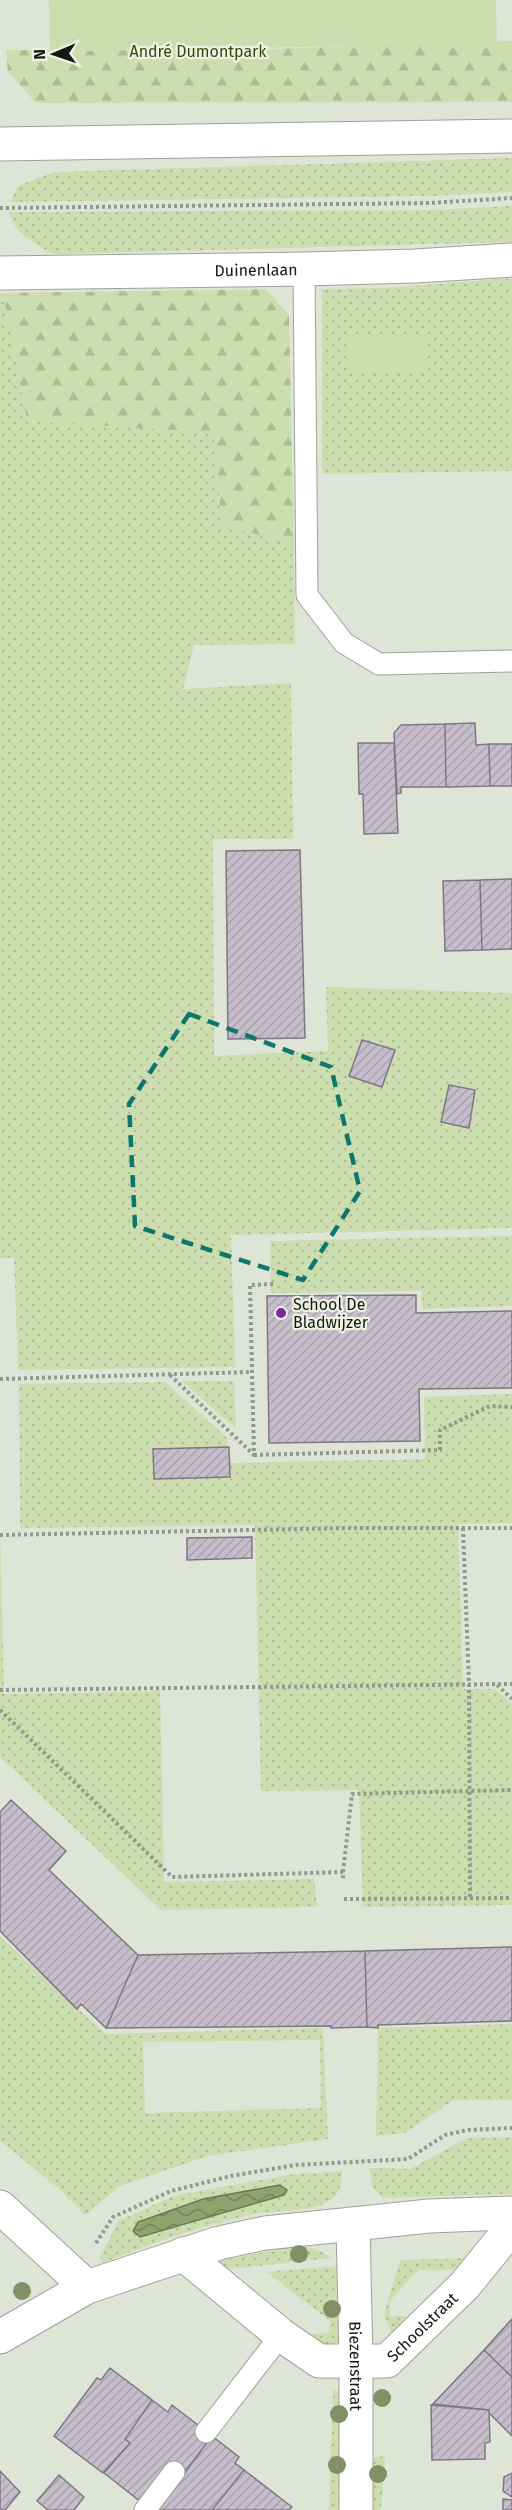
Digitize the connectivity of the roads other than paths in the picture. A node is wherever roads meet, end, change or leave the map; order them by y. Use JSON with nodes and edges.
{"nodes":[{"id":1,"x":512,"y":136,"type":"edge"},
{"id":2,"x":0,"y":144,"type":"edge"},
{"id":3,"x":512,"y":260,"type":"edge"},
{"id":4,"x":304,"y":270,"type":"junction"},
{"id":5,"x":0,"y":273,"type":"edge"},
{"id":6,"x":512,"y":661,"type":"edge"},
{"id":7,"x":0,"y":2207,"type":"edge"},
{"id":8,"x":509,"y":2214,"type":"edge"},
{"id":9,"x":353,"y":2223,"type":"junction"},
{"id":10,"x":183,"y":2254,"type":"junction"},
{"id":11,"x":87,"y":2287,"type":"junction"},
{"id":12,"x":281,"y":2335,"type":"junction"},
{"id":13,"x":0,"y":2337,"type":"edge"},
{"id":14,"x":357,"y":2361,"type":"junction"},
{"id":15,"x":206,"y":2432,"type":"dead end"},
{"id":16,"x":174,"y":2472,"type":"dead end"},
{"id":17,"x":145,"y":2510,"type":"edge"},
{"id":18,"x":356,"y":2510,"type":"edge"}],
"edges":[{"from":1,"to":2,"type":"street"},
{"from":3,"to":4,"type":"street","name":"Duinenlaan"},
{"from":4,"to":5,"type":"street","name":"Duinenlaan"},
{"from":4,"to":6,"type":"lane"},
{"from":7,"to":11,"type":"street"},
{"from":8,"to":9,"type":"street","name":"Schoolstraat"},
{"from":8,"to":14,"type":"street","name":"Schoolstraat"},
{"from":9,"to":10,"type":"street","name":"Schoolstraat"},
{"from":9,"to":14,"type":"street","name":"Biezenstraat"},
{"from":10,"to":11,"type":"street","name":"Schoolstraat"},
{"from":10,"to":12,"type":"street","name":"Schoolstraat"},
{"from":11,"to":13,"type":"street","name":"Schoolstraat"},
{"from":12,"to":14,"type":"street","name":"Schoolstraat"},
{"from":12,"to":15,"type":"lane"},
{"from":14,"to":18,"type":"street","name":"Biezenstraat"},
{"from":16,"to":17,"type":"lane"}]}
